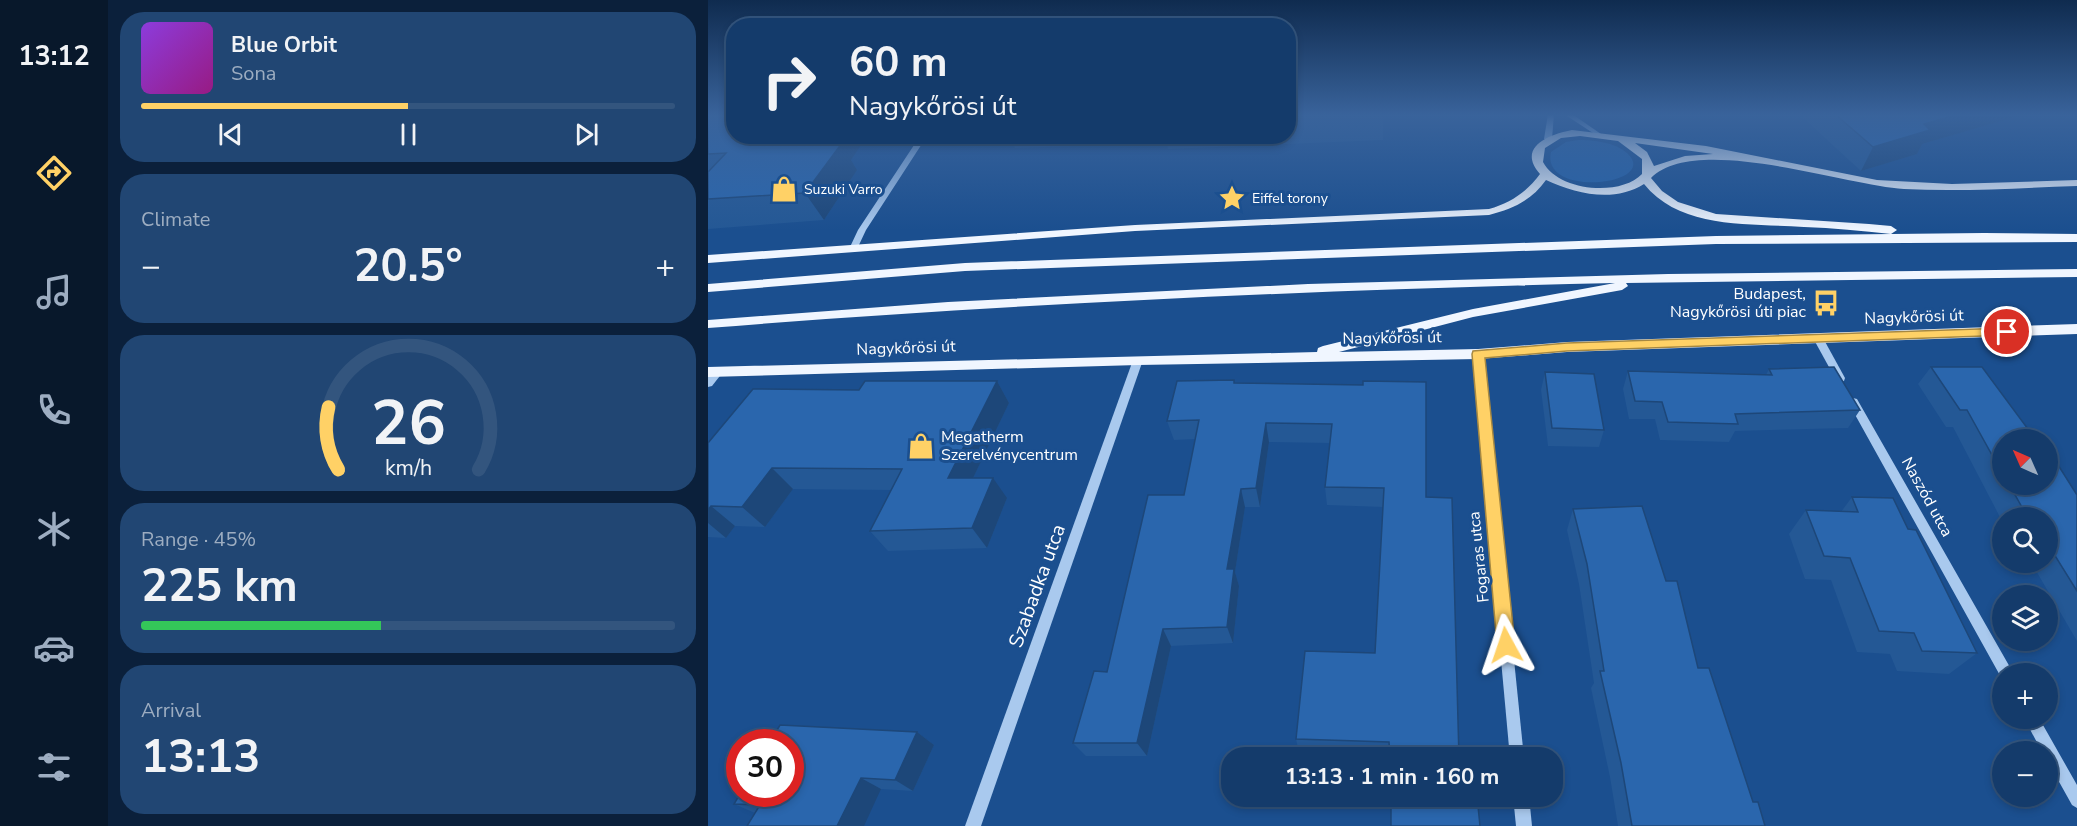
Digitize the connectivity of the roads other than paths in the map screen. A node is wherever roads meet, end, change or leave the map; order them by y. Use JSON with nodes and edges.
{"nodes":[{"id":1,"x":913,"y":153,"type":"edge"},
{"id":2,"x":1536,"y":153,"type":"edge"},
{"id":3,"x":1642,"y":153,"type":"edge"},
{"id":4,"x":1727,"y":153,"type":"edge"},
{"id":5,"x":1773,"y":164,"type":"junction"},
{"id":6,"x":1545,"y":174,"type":"junction"},
{"id":7,"x":1646,"y":177,"type":"junction"},
{"id":8,"x":2077,"y":183,"type":"edge"},
{"id":9,"x":1994,"y":238,"type":"junction"},
{"id":10,"x":2077,"y":238,"type":"edge"},
{"id":11,"x":854,"y":247,"type":"junction"},
{"id":12,"x":708,"y":259,"type":"edge"},
{"id":13,"x":2077,"y":273,"type":"edge"},
{"id":14,"x":1668,"y":278,"type":"junction"},
{"id":15,"x":708,"y":288,"type":"edge"},
{"id":16,"x":708,"y":324,"type":"edge"},
{"id":17,"x":2077,"y":329,"type":"edge"},
{"id":18,"x":1818,"y":338,"type":"junction"},
{"id":19,"x":1478,"y":354,"type":"junction"},
{"id":20,"x":1298,"y":358,"type":"junction"},
{"id":21,"x":1138,"y":360,"type":"junction"},
{"id":22,"x":713,"y":372,"type":"edge"},
{"id":23,"x":708,"y":383,"type":"edge"},
{"id":24,"x":2000,"y":663,"type":"edge"},
{"id":25,"x":2037,"y":729,"type":"edge"},
{"id":26,"x":1516,"y":747,"type":"edge"},
{"id":27,"x":2077,"y":800,"type":"edge"},
{"id":28,"x":1522,"y":807,"type":"edge"},
{"id":29,"x":973,"y":826,"type":"edge"},
{"id":30,"x":1524,"y":826,"type":"edge"}],
"edges":[{"from":1,"to":11,"type":"street"},
{"from":2,"to":6,"type":"main road"},
{"from":3,"to":7,"type":"main road"},
{"from":4,"to":5,"type":"main road"},
{"from":5,"to":7,"type":"main road"},
{"from":5,"to":8,"type":"main road"},
{"from":6,"to":7,"type":"main road"},
{"from":6,"to":11,"type":"main road"},
{"from":7,"to":9,"type":"main road"},
{"from":9,"to":10,"type":"main road"},
{"from":9,"to":15,"type":"main road"},
{"from":11,"to":12,"type":"main road"},
{"from":13,"to":14,"type":"main road"},
{"from":14,"to":16,"type":"main road"},
{"from":14,"to":20,"type":"main road"},
{"from":17,"to":18,"type":"main road","name":"Nagykőrösi út"},
{"from":18,"to":19,"type":"main road","name":"Nagykőrösi út"},
{"from":18,"to":24,"type":"street","name":"Naszód utca"},
{"from":19,"to":20,"type":"main road","name":"Nagykőrösi út"},
{"from":19,"to":26,"type":"street","name":"Fogaras utca"},
{"from":20,"to":21,"type":"main road","name":"Nagykőrösi út"},
{"from":21,"to":22,"type":"main road","name":"Nagykőrösi út"},
{"from":21,"to":29,"type":"street","name":"Szabadka utca"},
{"from":22,"to":23,"type":"street"},
{"from":25,"to":27,"type":"street"},
{"from":28,"to":30,"type":"street"}]}
